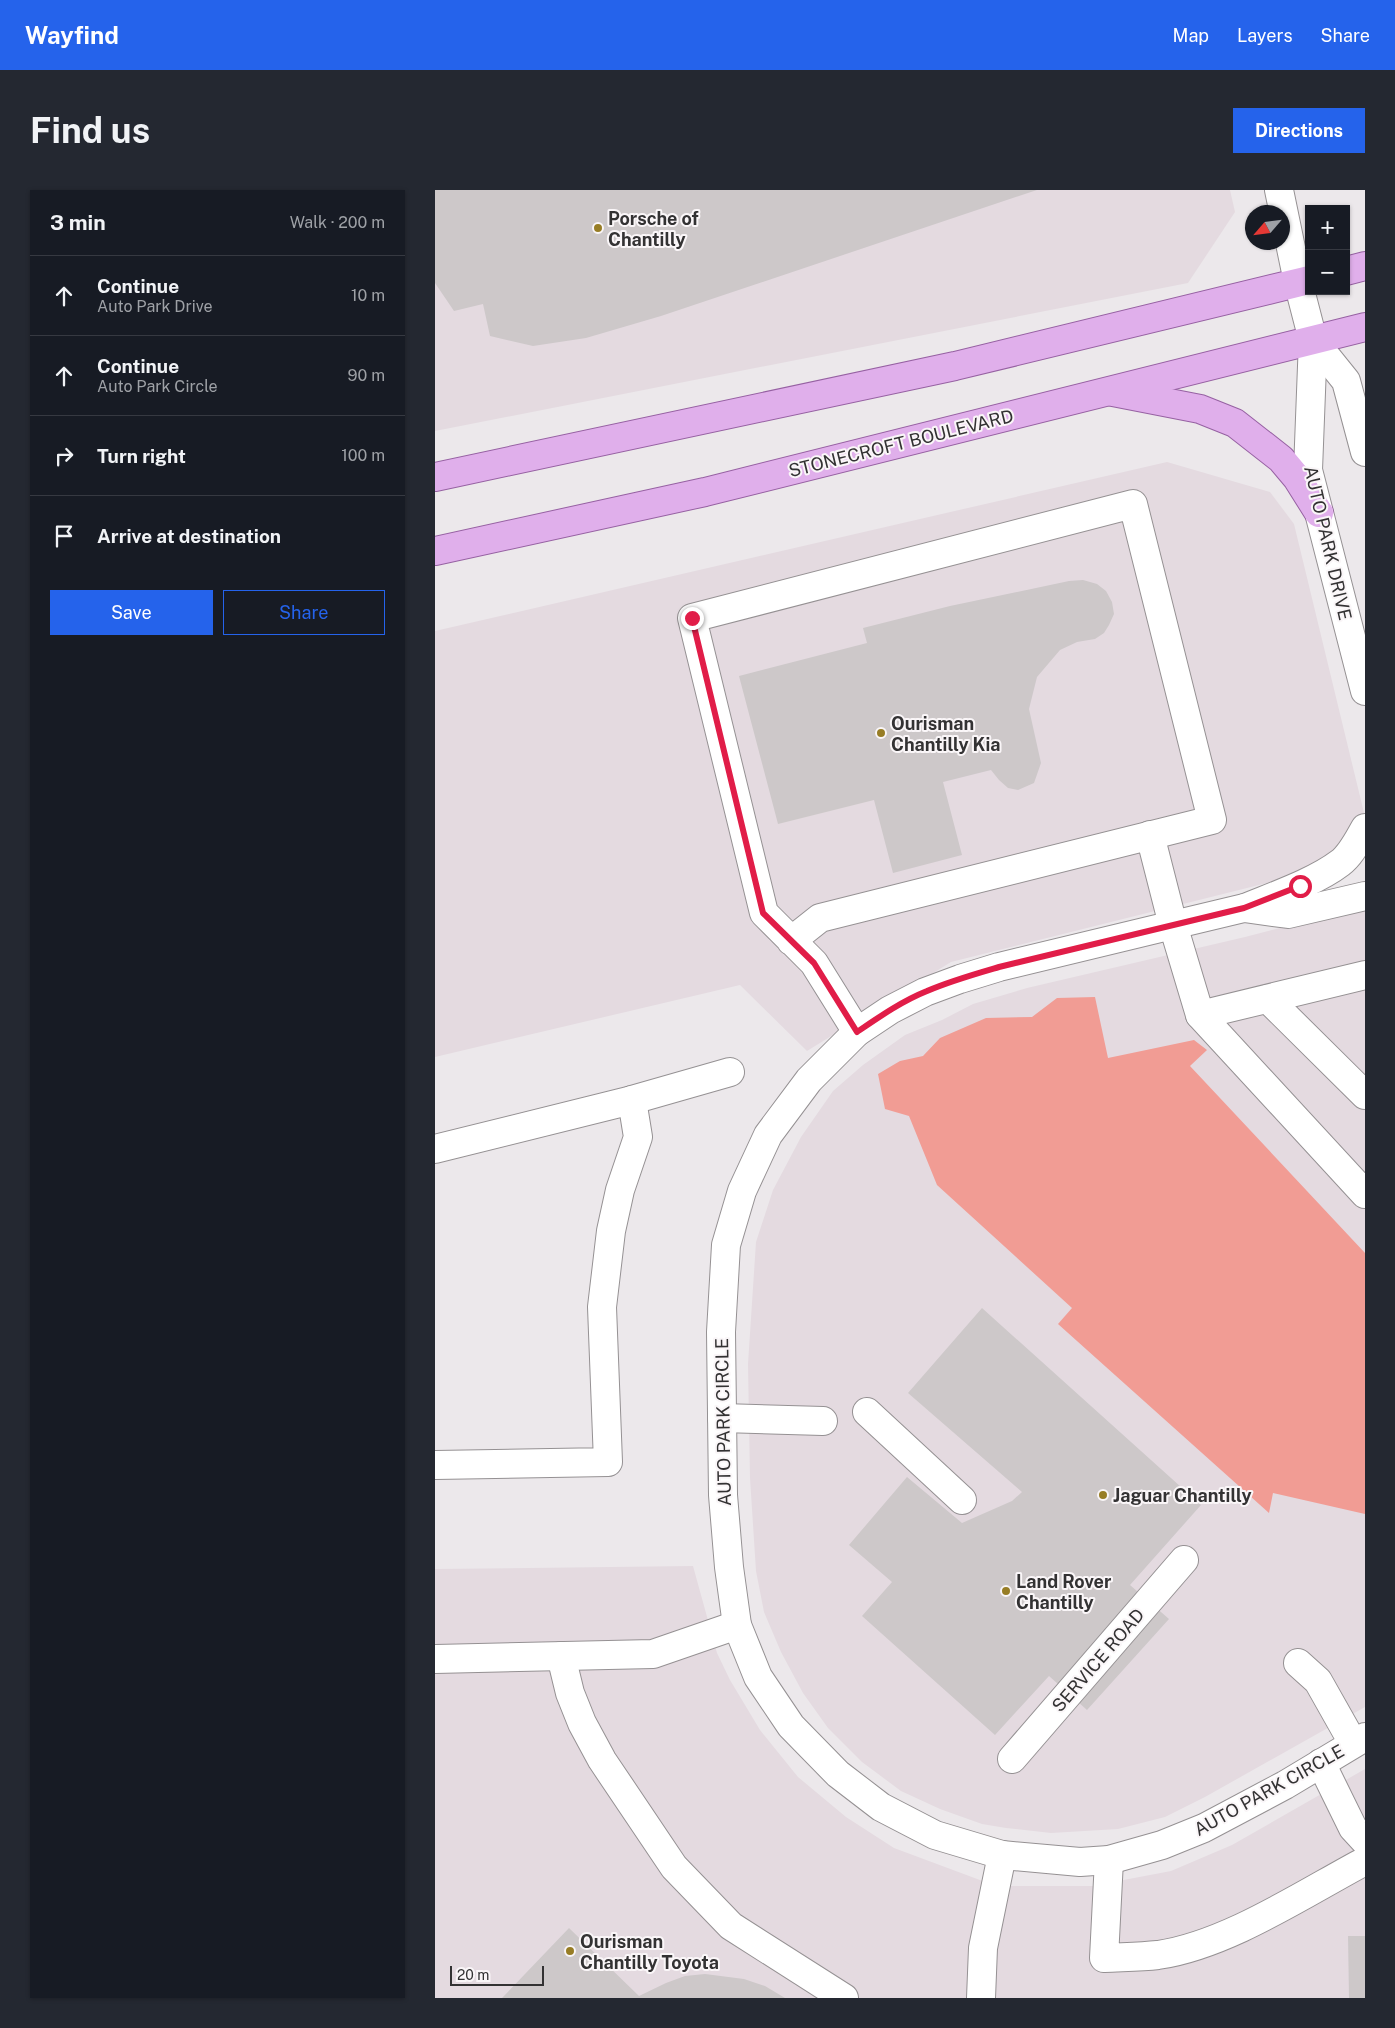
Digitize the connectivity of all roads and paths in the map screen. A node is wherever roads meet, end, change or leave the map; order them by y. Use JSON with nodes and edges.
{"nodes":[{"id":1,"x":1279,"y":190,"type":"edge"},
{"id":2,"x":1365,"y":266,"type":"edge"},
{"id":3,"x":1350,"y":270,"type":"edge"},
{"id":4,"x":1303,"y":281,"type":"edge"},
{"id":5,"x":1365,"y":327,"type":"edge"},
{"id":6,"x":1313,"y":340,"type":"junction"},
{"id":7,"x":1107,"y":390,"type":"junction"},
{"id":8,"x":1365,"y":452,"type":"edge"},
{"id":9,"x":435,"y":477,"type":"edge"},
{"id":10,"x":1319,"y":513,"type":"junction"},
{"id":11,"x":435,"y":551,"type":"edge"},
{"id":12,"x":1365,"y":691,"type":"edge"},
{"id":13,"x":1365,"y":828,"type":"edge"},
{"id":14,"x":1150,"y":835,"type":"junction"},
{"id":15,"x":1365,"y":896,"type":"edge"},
{"id":16,"x":1244,"y":908,"type":"junction"},
{"id":17,"x":1173,"y":924,"type":"junction"},
{"id":18,"x":791,"y":941,"type":"junction"},
{"id":19,"x":1365,"y":976,"type":"edge"},
{"id":20,"x":1268,"y":999,"type":"junction"},
{"id":21,"x":1200,"y":1015,"type":"junction"},
{"id":22,"x":857,"y":1032,"type":"junction"},
{"id":23,"x":730,"y":1072,"type":"dead end"},
{"id":24,"x":1365,"y":1095,"type":"edge"},
{"id":25,"x":632,"y":1100,"type":"junction"},
{"id":26,"x":435,"y":1149,"type":"edge"},
{"id":27,"x":1365,"y":1194,"type":"edge"},
{"id":28,"x":867,"y":1412,"type":"dead end"},
{"id":29,"x":722,"y":1418,"type":"junction"},
{"id":30,"x":823,"y":1421,"type":"dead end"},
{"id":31,"x":435,"y":1465,"type":"edge"},
{"id":32,"x":962,"y":1500,"type":"dead end"},
{"id":33,"x":1184,"y":1560,"type":"dead end"},
{"id":34,"x":737,"y":1625,"type":"junction"},
{"id":35,"x":561,"y":1656,"type":"junction"},
{"id":36,"x":435,"y":1659,"type":"edge"},
{"id":37,"x":1298,"y":1663,"type":"dead end"},
{"id":38,"x":1359,"y":1740,"type":"edge"},
{"id":39,"x":1012,"y":1760,"type":"dead end"},
{"id":40,"x":1321,"y":1763,"type":"junction"},
{"id":41,"x":1365,"y":1841,"type":"edge"},
{"id":42,"x":1003,"y":1855,"type":"junction"},
{"id":43,"x":1109,"y":1860,"type":"junction"},
{"id":44,"x":1365,"y":1861,"type":"edge"},
{"id":45,"x":844,"y":1998,"type":"edge"},
{"id":46,"x":981,"y":1998,"type":"edge"}],
"edges":[{"from":1,"to":4,"type":"street"},
{"from":2,"to":3,"type":"main road"},
{"from":4,"to":6,"type":"street"},
{"from":4,"to":9,"type":"main road"},
{"from":5,"to":6,"type":"main road","name":"STONECROFT BOULEVARD"},
{"from":6,"to":7,"type":"main road","name":"STONECROFT BOULEVARD"},
{"from":6,"to":8,"type":"street"},
{"from":6,"to":10,"type":"street","name":"AUTO PARK DRIVE"},
{"from":7,"to":10,"type":"main road"},
{"from":7,"to":11,"type":"main road","name":"STONECROFT BOULEVARD"},
{"from":10,"to":12,"type":"street","name":"AUTO PARK DRIVE"},
{"from":13,"to":16,"type":"street"},
{"from":14,"to":17,"type":"street"},
{"from":14,"to":18,"type":"street"},
{"from":14,"to":18,"type":"street"},
{"from":15,"to":16,"type":"street","name":"AUTO PARK CIRCLE"},
{"from":16,"to":17,"type":"street","name":"AUTO PARK CIRCLE"},
{"from":17,"to":21,"type":"street"},
{"from":17,"to":22,"type":"street","name":"AUTO PARK CIRCLE"},
{"from":18,"to":22,"type":"street"},
{"from":19,"to":20,"type":"street"},
{"from":20,"to":21,"type":"street"},
{"from":20,"to":24,"type":"street"},
{"from":21,"to":27,"type":"street"},
{"from":22,"to":29,"type":"street","name":"AUTO PARK CIRCLE"},
{"from":23,"to":25,"type":"street"},
{"from":25,"to":26,"type":"street"},
{"from":25,"to":31,"type":"street"},
{"from":28,"to":32,"type":"street"},
{"from":29,"to":30,"type":"street"},
{"from":29,"to":34,"type":"street","name":"AUTO PARK CIRCLE"},
{"from":33,"to":39,"type":"street","name":"SERVICE ROAD"},
{"from":34,"to":35,"type":"street"},
{"from":34,"to":42,"type":"street","name":"AUTO PARK CIRCLE"},
{"from":35,"to":36,"type":"street"},
{"from":35,"to":45,"type":"street"},
{"from":37,"to":38,"type":"street"},
{"from":38,"to":40,"type":"street","name":"AUTO PARK CIRCLE"},
{"from":40,"to":41,"type":"street"},
{"from":40,"to":43,"type":"street","name":"AUTO PARK CIRCLE"},
{"from":42,"to":43,"type":"street","name":"AUTO PARK CIRCLE"},
{"from":42,"to":46,"type":"street"},
{"from":43,"to":44,"type":"street"}]}
